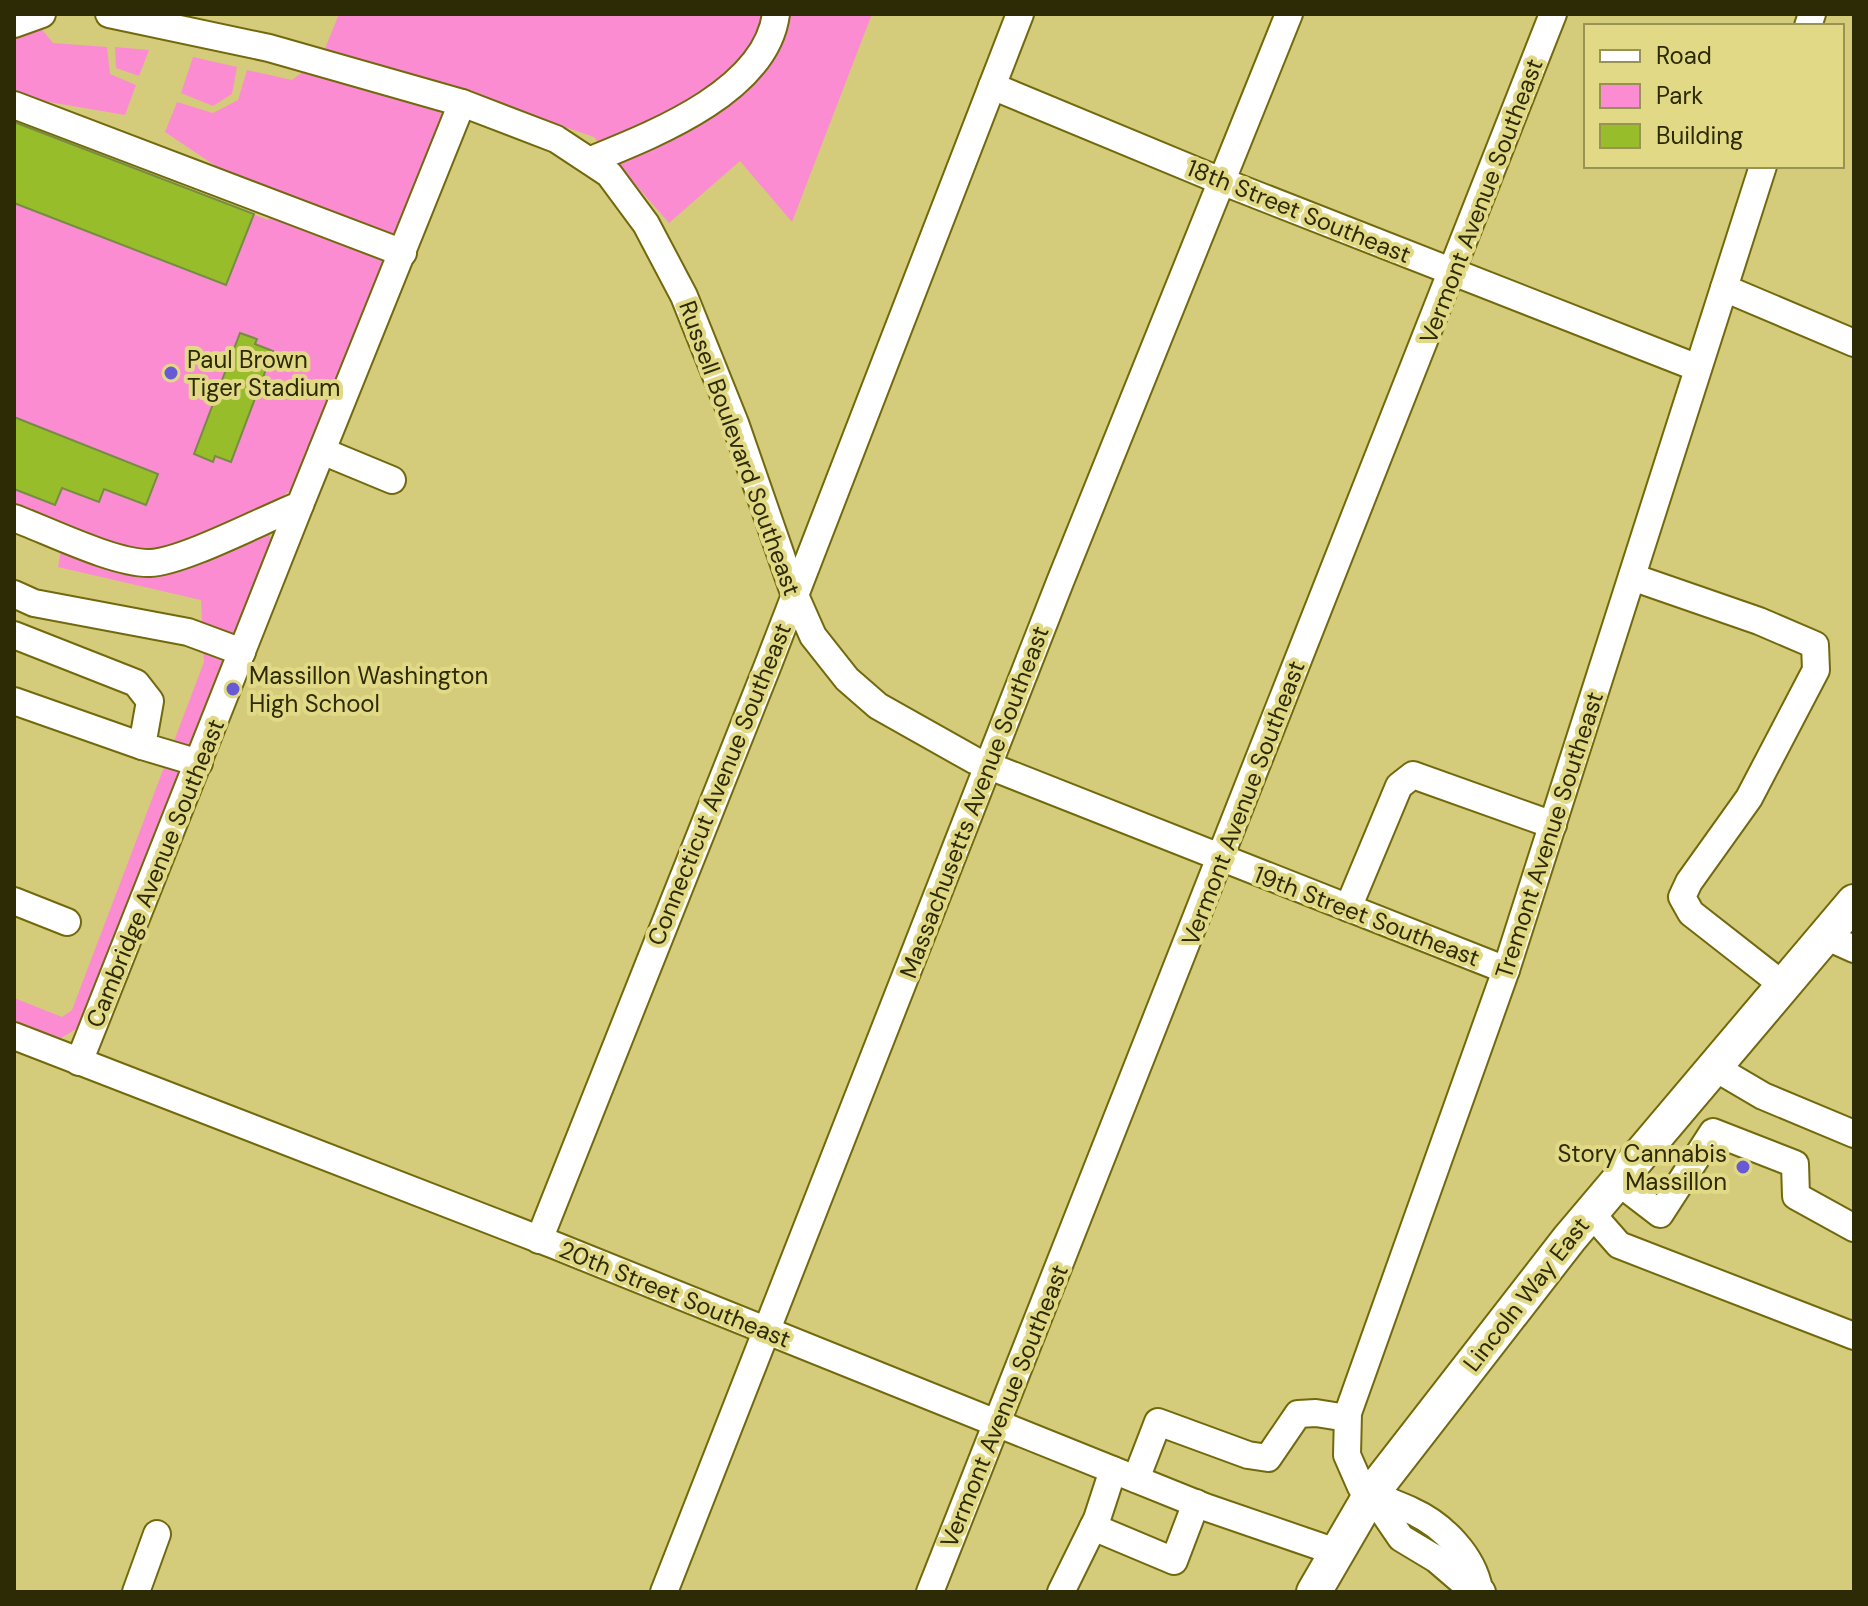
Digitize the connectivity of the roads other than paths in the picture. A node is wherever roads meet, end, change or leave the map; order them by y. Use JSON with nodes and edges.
{"nodes":[{"id":1,"x":42,"y":14,"type":"edge"},
{"id":2,"x":109,"y":14,"type":"edge"},
{"id":3,"x":776,"y":14,"type":"edge"},
{"id":4,"x":1020,"y":14,"type":"edge"},
{"id":5,"x":1289,"y":14,"type":"edge"},
{"id":6,"x":1553,"y":14,"type":"edge"},
{"id":7,"x":14,"y":24,"type":"edge"},
{"id":8,"x":992,"y":86,"type":"junction"},
{"id":9,"x":462,"y":103,"type":"junction"},
{"id":10,"x":14,"y":105,"type":"edge"},
{"id":11,"x":591,"y":160,"type":"junction"},
{"id":12,"x":1762,"y":168,"type":"edge"},
{"id":13,"x":1221,"y":181,"type":"junction"},
{"id":14,"x":403,"y":253,"type":"junction"},
{"id":15,"x":1453,"y":272,"type":"junction"},
{"id":16,"x":1724,"y":288,"type":"junction"},
{"id":17,"x":1854,"y":343,"type":"edge"},
{"id":18,"x":1698,"y":368,"type":"junction"},
{"id":19,"x":322,"y":451,"type":"junction"},
{"id":20,"x":392,"y":480,"type":"dead end"},
{"id":21,"x":300,"y":505,"type":"junction"},
{"id":22,"x":14,"y":518,"type":"edge"},
{"id":23,"x":1632,"y":577,"type":"junction"},
{"id":24,"x":794,"y":593,"type":"junction"},
{"id":25,"x":14,"y":594,"type":"edge"},
{"id":26,"x":14,"y":635,"type":"edge"},
{"id":27,"x":242,"y":652,"type":"junction"},
{"id":28,"x":14,"y":701,"type":"edge"},
{"id":29,"x":878,"y":706,"type":"joint"},
{"id":30,"x":142,"y":746,"type":"junction"},
{"id":31,"x":199,"y":763,"type":"junction"},
{"id":32,"x":989,"y":766,"type":"junction"},
{"id":33,"x":1553,"y":825,"type":"junction"},
{"id":34,"x":1220,"y":859,"type":"junction"},
{"id":35,"x":14,"y":901,"type":"edge"},
{"id":36,"x":1854,"y":902,"type":"edge"},
{"id":37,"x":1348,"y":908,"type":"junction"},
{"id":38,"x":67,"y":922,"type":"dead end"},
{"id":39,"x":1840,"y":943,"type":"edge"},
{"id":40,"x":1506,"y":970,"type":"junction"},
{"id":41,"x":1783,"y":985,"type":"junction"},
{"id":42,"x":14,"y":1036,"type":"edge"},
{"id":43,"x":79,"y":1062,"type":"junction"},
{"id":44,"x":1712,"y":1066,"type":"junction"},
{"id":45,"x":1671,"y":1114,"type":"junction"},
{"id":46,"x":1713,"y":1132,"type":"junction"},
{"id":47,"x":1854,"y":1134,"type":"edge"},
{"id":48,"x":1617,"y":1181,"type":"junction"},
{"id":49,"x":1590,"y":1212,"type":"junction"},
{"id":50,"x":1854,"y":1228,"type":"edge"},
{"id":51,"x":539,"y":1240,"type":"junction"},
{"id":52,"x":767,"y":1331,"type":"junction"},
{"id":53,"x":1854,"y":1336,"type":"edge"},
{"id":54,"x":1347,"y":1418,"type":"junction"},
{"id":55,"x":997,"y":1423,"type":"junction"},
{"id":56,"x":1125,"y":1474,"type":"junction"},
{"id":57,"x":1371,"y":1494,"type":"junction"},
{"id":58,"x":1196,"y":1503,"type":"junction"},
{"id":59,"x":1093,"y":1527,"type":"junction"},
{"id":60,"x":157,"y":1534,"type":"dead end"},
{"id":61,"x":1336,"y":1552,"type":"junction"},
{"id":62,"x":1480,"y":1590,"type":"edge"},
{"id":63,"x":136,"y":1592,"type":"edge"},
{"id":64,"x":664,"y":1592,"type":"edge"},
{"id":65,"x":930,"y":1592,"type":"edge"},
{"id":66,"x":1061,"y":1592,"type":"edge"},
{"id":67,"x":1314,"y":1592,"type":"edge"}],
"edges":[{"from":1,"to":7,"type":"street"},
{"from":2,"to":9,"type":"street","name":"Russell Boulevard Southeast"},
{"from":3,"to":11,"type":"street"},
{"from":4,"to":8,"type":"street","name":"Connecticut Avenue Southeast"},
{"from":5,"to":13,"type":"street","name":"Massachusetts Avenue Southeast"},
{"from":6,"to":15,"type":"street","name":"Vermont Avenue Southeast"},
{"from":8,"to":13,"type":"street","name":"18th Street Southeast"},
{"from":8,"to":24,"type":"street","name":"Connecticut Avenue Southeast"},
{"from":9,"to":11,"type":"street","name":"Russell Boulevard Southeast"},
{"from":9,"to":14,"type":"street"},
{"from":10,"to":14,"type":"street"},
{"from":11,"to":24,"type":"street","name":"Russell Boulevard Southeast"},
{"from":12,"to":16,"type":"street","name":"Tremont Avenue Southeast"},
{"from":13,"to":15,"type":"street","name":"18th Street Southeast"},
{"from":13,"to":32,"type":"street","name":"Massachusetts Avenue Southeast"},
{"from":14,"to":19,"type":"street"},
{"from":15,"to":18,"type":"street","name":"18th Street Southeast"},
{"from":15,"to":34,"type":"street","name":"Vermont Avenue Southeast"},
{"from":16,"to":17,"type":"street"},
{"from":16,"to":18,"type":"street","name":"Tremont Avenue Southeast"},
{"from":18,"to":23,"type":"street","name":"Tremont Avenue Southeast"},
{"from":19,"to":20,"type":"street"},
{"from":19,"to":21,"type":"street"},
{"from":21,"to":22,"type":"street"},
{"from":21,"to":27,"type":"street","name":"Cambridge Avenue Southeast"},
{"from":23,"to":33,"type":"street","name":"Tremont Avenue Southeast"},
{"from":23,"to":41,"type":"street"},
{"from":24,"to":29,"type":"street","name":"Russell Boulevard Southeast"},
{"from":24,"to":51,"type":"street","name":"Connecticut Avenue Southeast"},
{"from":25,"to":27,"type":"street"},
{"from":26,"to":30,"type":"street"},
{"from":27,"to":31,"type":"street","name":"Cambridge Avenue Southeast"},
{"from":28,"to":30,"type":"street"},
{"from":29,"to":32,"type":"street","name":"19th Street Southeast"},
{"from":30,"to":31,"type":"street"},
{"from":31,"to":43,"type":"street","name":"Cambridge Avenue Southeast"},
{"from":32,"to":34,"type":"street","name":"19th Street Southeast"},
{"from":32,"to":52,"type":"street","name":"Massachusetts Avenue Southeast"},
{"from":33,"to":37,"type":"street"},
{"from":33,"to":40,"type":"street","name":"Tremont Avenue Southeast"},
{"from":34,"to":37,"type":"street","name":"19th Street Southeast"},
{"from":34,"to":55,"type":"street","name":"Vermont Avenue Southeast"},
{"from":35,"to":38,"type":"street"},
{"from":36,"to":39,"type":"main road","name":"Lincoln Way East"},
{"from":37,"to":40,"type":"street","name":"19th Street Southeast"},
{"from":39,"to":41,"type":"main road","name":"Lincoln Way East"},
{"from":40,"to":54,"type":"street","name":"Tremont Avenue Southeast"},
{"from":41,"to":44,"type":"main road","name":"Lincoln Way East"},
{"from":42,"to":43,"type":"street","name":"20th Street Southeast"},
{"from":43,"to":51,"type":"street","name":"20th Street Southeast"},
{"from":44,"to":45,"type":"main road","name":"Lincoln Way East"},
{"from":44,"to":47,"type":"street"},
{"from":45,"to":46,"type":"street"},
{"from":45,"to":48,"type":"main road","name":"Lincoln Way East"},
{"from":46,"to":48,"type":"street"},
{"from":46,"to":50,"type":"street"},
{"from":48,"to":49,"type":"main road","name":"Lincoln Way East"},
{"from":49,"to":53,"type":"street"},
{"from":49,"to":57,"type":"main road","name":"Lincoln Way East"},
{"from":51,"to":52,"type":"street","name":"20th Street Southeast"},
{"from":52,"to":55,"type":"street","name":"20th Street Southeast"},
{"from":52,"to":64,"type":"street","name":"Massachusetts Avenue Southeast"},
{"from":54,"to":56,"type":"street"},
{"from":54,"to":57,"type":"street","name":"Tremont Avenue Southeast"},
{"from":55,"to":56,"type":"street","name":"20th Street Southeast"},
{"from":55,"to":65,"type":"street","name":"Vermont Avenue Southeast"},
{"from":56,"to":58,"type":"street","name":"20th Street Southeast"},
{"from":56,"to":59,"type":"street"},
{"from":57,"to":61,"type":"main road","name":"Lincoln Way East"},
{"from":57,"to":62,"type":"street"},
{"from":58,"to":59,"type":"street"},
{"from":58,"to":61,"type":"street","name":"20th Street Southeast"},
{"from":59,"to":66,"type":"street"},
{"from":60,"to":63,"type":"street"},
{"from":61,"to":67,"type":"main road","name":"Lincoln Way East"}]}
